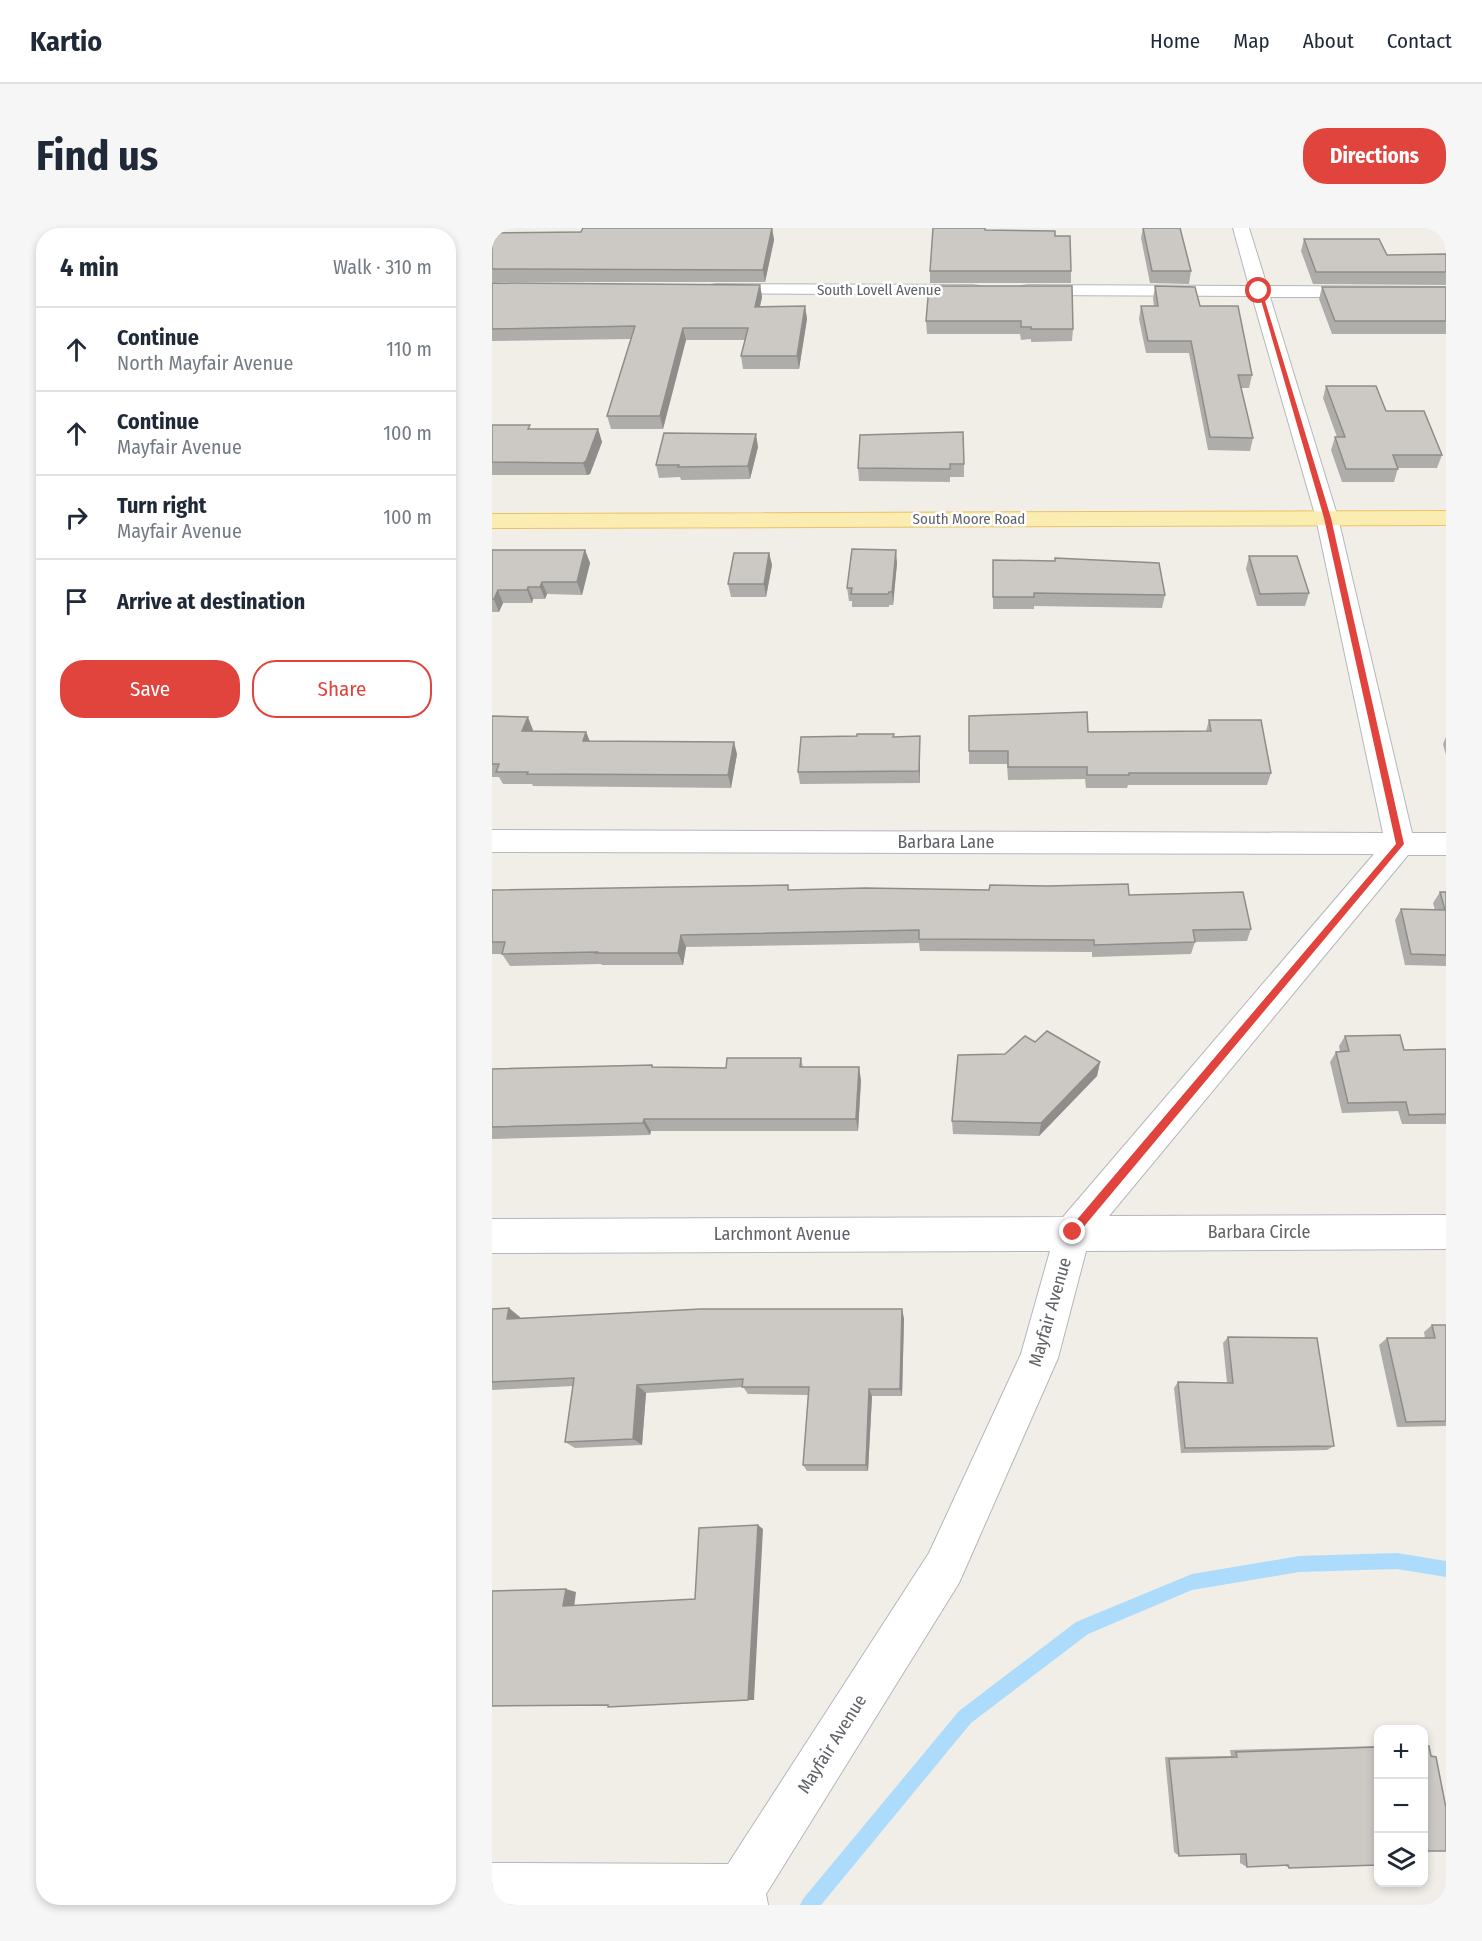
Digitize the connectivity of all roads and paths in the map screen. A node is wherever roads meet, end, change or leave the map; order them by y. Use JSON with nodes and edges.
{"nodes":[{"id":1,"x":1241,"y":228,"type":"edge"},
{"id":2,"x":696,"y":289,"type":"edge"},
{"id":3,"x":1259,"y":291,"type":"junction"},
{"id":4,"x":1446,"y":292,"type":"edge"},
{"id":5,"x":1327,"y":518,"type":"junction"},
{"id":6,"x":1446,"y":518,"type":"edge"},
{"id":7,"x":492,"y":521,"type":"edge"},
{"id":8,"x":492,"y":841,"type":"edge"},
{"id":9,"x":1400,"y":844,"type":"junction"},
{"id":10,"x":1446,"y":844,"type":"edge"},
{"id":11,"x":1073,"y":1232,"type":"junction"},
{"id":12,"x":1446,"y":1232,"type":"edge"},
{"id":13,"x":492,"y":1236,"type":"edge"},
{"id":14,"x":492,"y":1887,"type":"edge"},
{"id":15,"x":742,"y":1897,"type":"edge"}],
"edges":[{"from":1,"to":3,"type":"street"},
{"from":2,"to":3,"type":"street","name":"South Lovell Avenue"},
{"from":3,"to":4,"type":"street","name":"South Lovell Avenue"},
{"from":3,"to":5,"type":"street"},
{"from":5,"to":6,"type":"main road","name":"South Moore Road"},
{"from":5,"to":7,"type":"main road","name":"South Moore Road"},
{"from":5,"to":9,"type":"street"},
{"from":8,"to":9,"type":"street","name":"Barbara Lane"},
{"from":9,"to":10,"type":"street"},
{"from":9,"to":11,"type":"street","name":"Mayfair Avenue"},
{"from":11,"to":12,"type":"street","name":"Barbara Circle"},
{"from":11,"to":13,"type":"street","name":"Larchmont Avenue"},
{"from":11,"to":15,"type":"street","name":"Mayfair Avenue"},
{"from":14,"to":15,"type":"street"}]}
